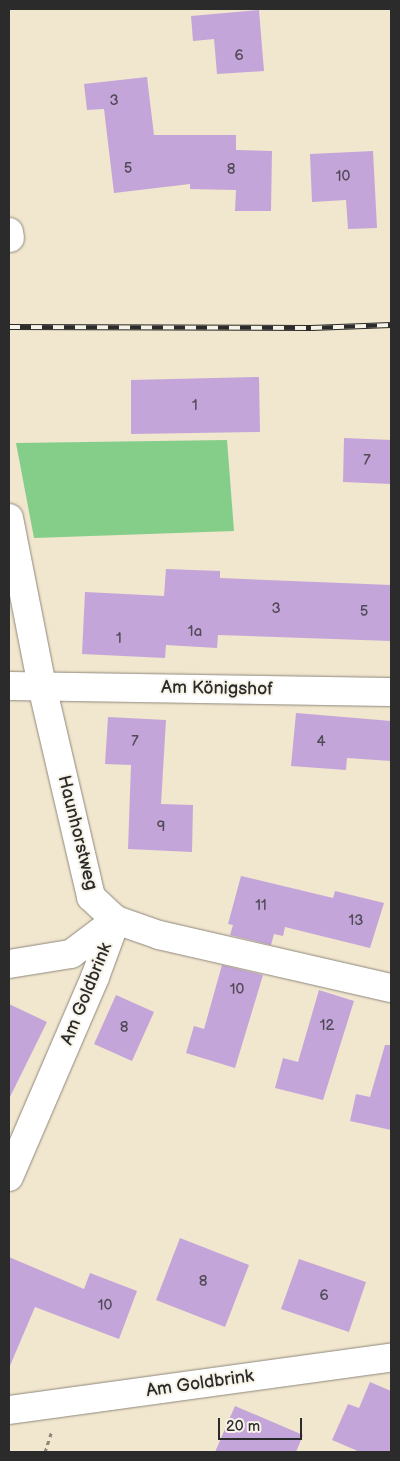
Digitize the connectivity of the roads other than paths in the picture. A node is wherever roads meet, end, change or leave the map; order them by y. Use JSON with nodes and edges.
{"nodes":[{"id":1,"x":9,"y":518,"type":"edge"},
{"id":2,"x":9,"y":686,"type":"edge"},
{"id":3,"x":42,"y":686,"type":"junction"},
{"id":4,"x":391,"y":692,"type":"edge"},
{"id":5,"x":116,"y":920,"type":"junction"},
{"id":6,"x":9,"y":964,"type":"edge"},
{"id":7,"x":391,"y":988,"type":"edge"},
{"id":8,"x":9,"y":1177,"type":"edge"},
{"id":9,"x":391,"y":1358,"type":"edge"},
{"id":10,"x":9,"y":1410,"type":"edge"}],
"edges":[{"from":1,"to":3,"type":"street","name":"Haunhorstweg"},
{"from":2,"to":3,"type":"street","name":"Am Königshof"},
{"from":3,"to":4,"type":"street","name":"Am Königshof"},
{"from":3,"to":5,"type":"street","name":"Haunhorstweg"},
{"from":5,"to":6,"type":"street"},
{"from":5,"to":7,"type":"street","name":"Haunhorstweg"},
{"from":5,"to":8,"type":"street","name":"Am Goldbrink"},
{"from":9,"to":10,"type":"street","name":"Am Goldbrink"}]}
